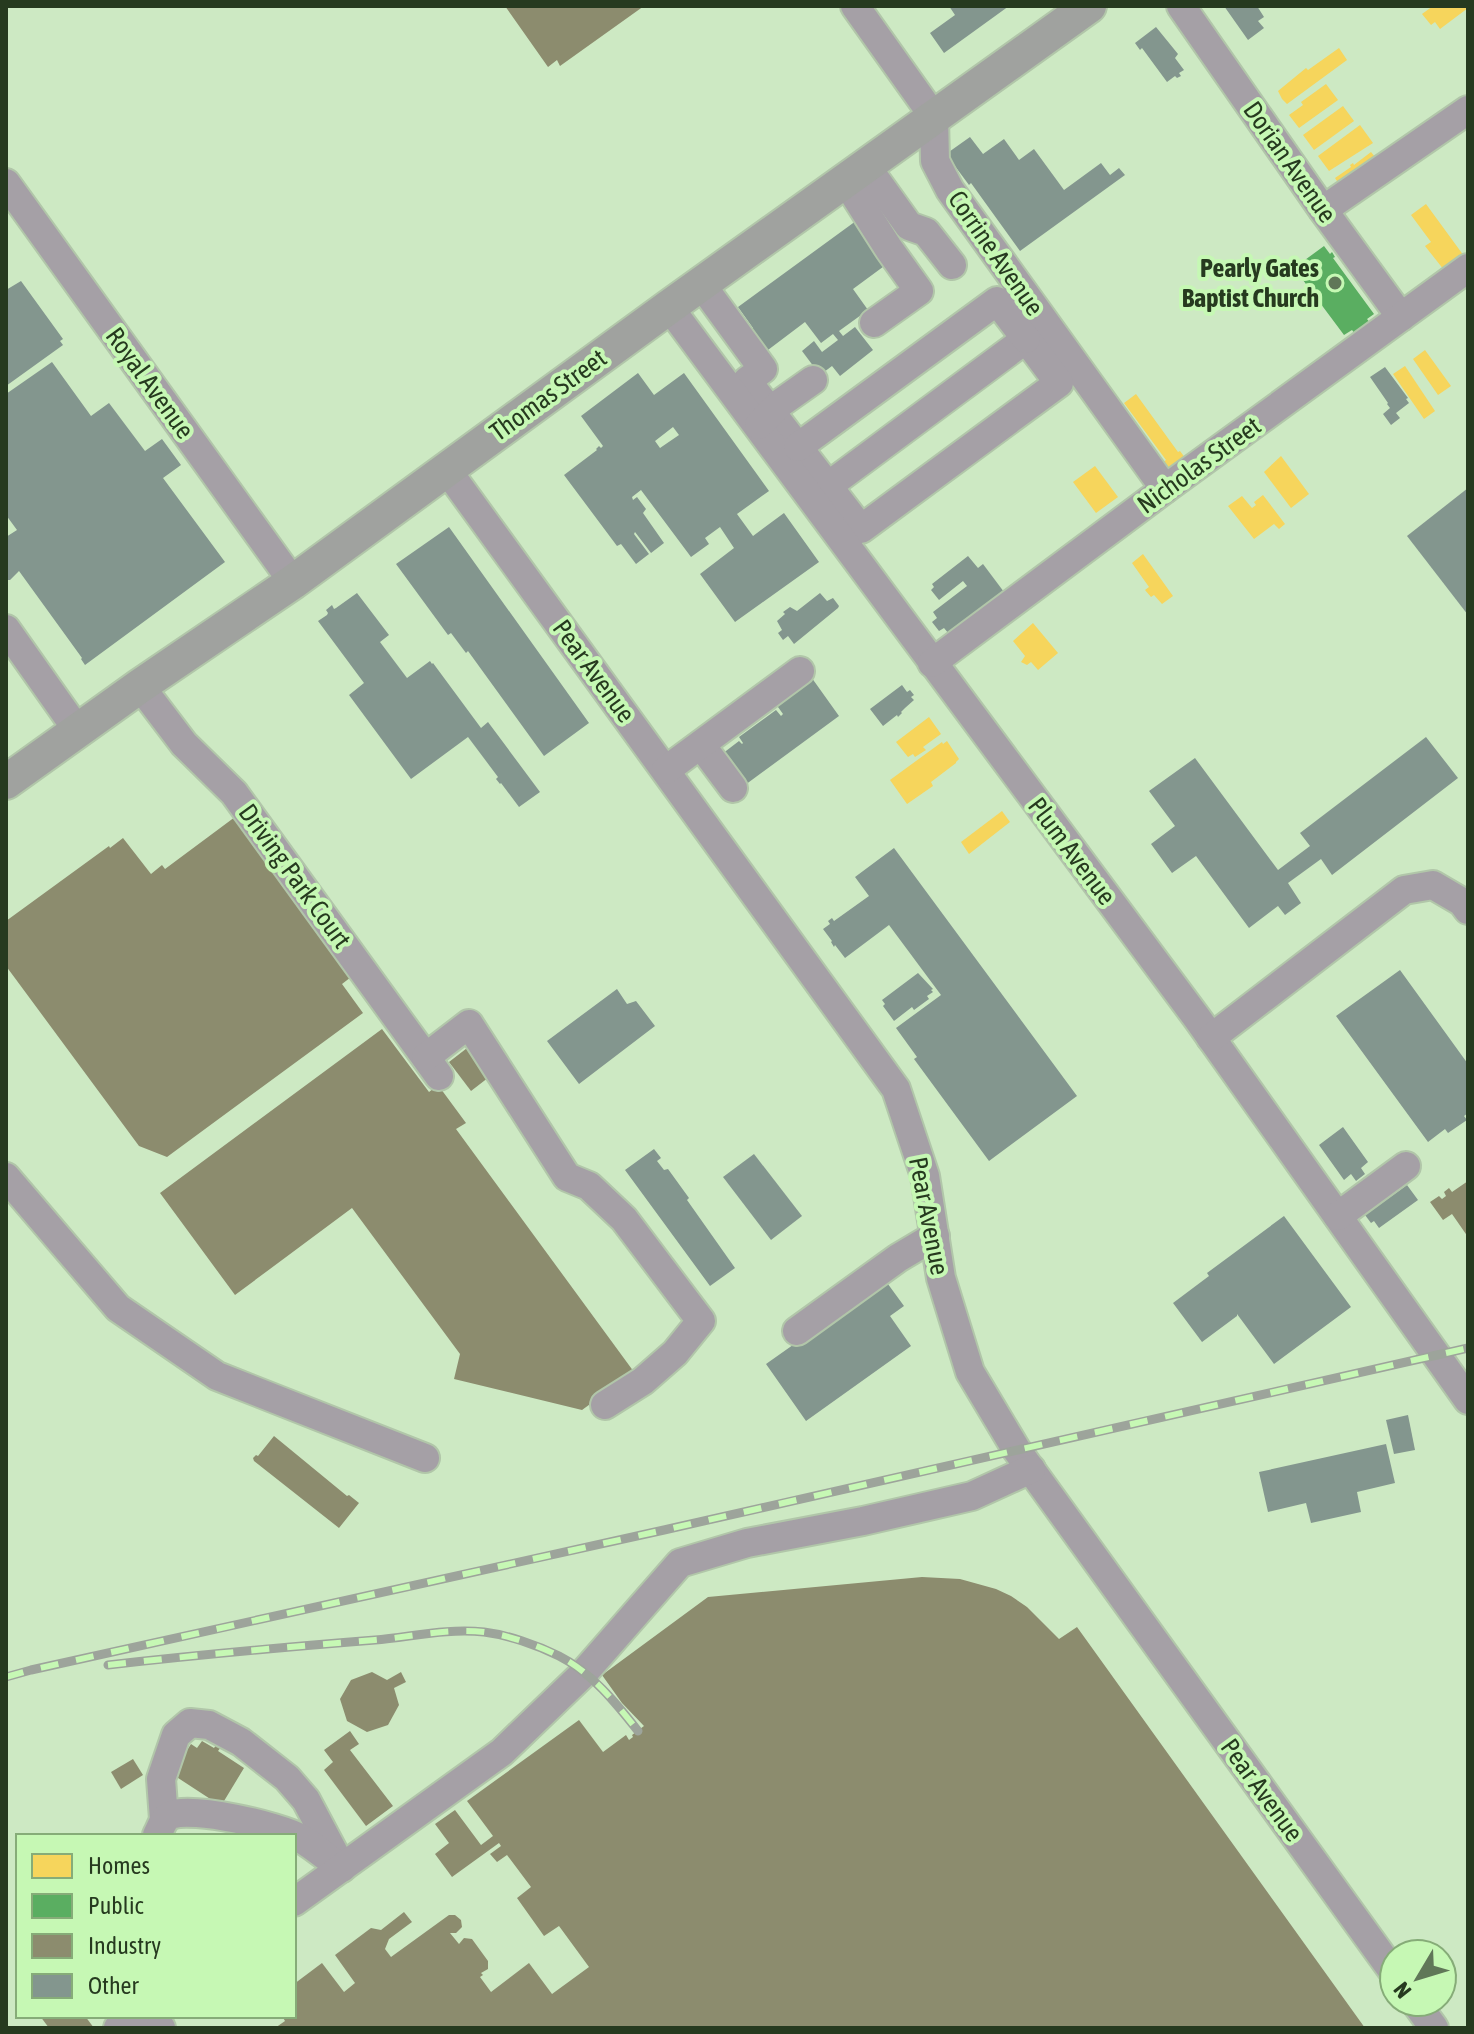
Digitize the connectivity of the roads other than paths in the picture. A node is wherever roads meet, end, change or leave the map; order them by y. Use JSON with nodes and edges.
{"nodes":[{"id":1,"x":855,"y":6,"type":"edge"},
{"id":2,"x":1089,"y":6,"type":"edge"},
{"id":3,"x":1181,"y":6,"type":"edge"},
{"id":4,"x":1468,"y":110,"type":"edge"},
{"id":5,"x":934,"y":117,"type":"junction"},
{"id":6,"x":856,"y":173,"type":"junction"},
{"id":7,"x":6,"y":183,"type":"edge"},
{"id":8,"x":1323,"y":210,"type":"junction"},
{"id":9,"x":952,"y":265,"type":"dead end"},
{"id":10,"x":1468,"y":268,"type":"edge"},
{"id":11,"x":701,"y":284,"type":"junction"},
{"id":12,"x":997,"y":285,"type":"junction"},
{"id":13,"x":669,"y":307,"type":"junction"},
{"id":14,"x":1401,"y":317,"type":"junction"},
{"id":15,"x":874,"y":323,"type":"dead end"},
{"id":16,"x":1026,"y":339,"type":"junction"},
{"id":17,"x":813,"y":380,"type":"dead end"},
{"id":18,"x":765,"y":420,"type":"junction"},
{"id":19,"x":798,"y":447,"type":"junction"},
{"id":20,"x":447,"y":470,"type":"junction"},
{"id":21,"x":828,"y":486,"type":"junction"},
{"id":22,"x":1165,"y":489,"type":"junction"},
{"id":23,"x":293,"y":582,"type":"junction"},
{"id":24,"x":6,"y":629,"type":"edge"},
{"id":25,"x":932,"y":663,"type":"junction"},
{"id":26,"x":800,"y":671,"type":"dead end"},
{"id":27,"x":140,"y":686,"type":"junction"},
{"id":28,"x":78,"y":731,"type":"junction"},
{"id":29,"x":701,"y":745,"type":"junction"},
{"id":30,"x":666,"y":770,"type":"junction"},
{"id":31,"x":6,"y":782,"type":"edge"},
{"id":32,"x":733,"y":788,"type":"dead end"},
{"id":33,"x":1468,"y":910,"type":"edge"},
{"id":34,"x":1211,"y":1038,"type":"junction"},
{"id":35,"x":1406,"y":1166,"type":"dead end"},
{"id":36,"x":6,"y":1177,"type":"edge"},
{"id":37,"x":1338,"y":1216,"type":"junction"},
{"id":38,"x":935,"y":1236,"type":"junction"},
{"id":39,"x":797,"y":1331,"type":"dead end"},
{"id":40,"x":1468,"y":1400,"type":"edge"},
{"id":41,"x":605,"y":1405,"type":"dead end"},
{"id":42,"x":425,"y":1458,"type":"dead end"},
{"id":43,"x":1031,"y":1469,"type":"junction"},
{"id":44,"x":161,"y":1828,"type":"edge"},
{"id":45,"x":291,"y":1834,"type":"edge"},
{"id":46,"x":296,"y":1836,"type":"edge"},
{"id":47,"x":342,"y":1868,"type":"junction"},
{"id":48,"x":296,"y":1901,"type":"edge"},
{"id":49,"x":1378,"y":1951,"type":"edge"}],
"edges":[{"from":1,"to":5,"type":"street"},
{"from":2,"to":5,"type":"main road","name":"Thomas Street"},
{"from":3,"to":8,"type":"street","name":"Dorian Avenue"},
{"from":4,"to":8,"type":"street"},
{"from":5,"to":6,"type":"main road","name":"Thomas Street"},
{"from":5,"to":12,"type":"street","name":"Corrine Avenue"},
{"from":6,"to":9,"type":"street"},
{"from":6,"to":11,"type":"main road","name":"Thomas Street"},
{"from":6,"to":15,"type":"street"},
{"from":7,"to":23,"type":"street","name":"Royal Avenue"},
{"from":8,"to":14,"type":"street","name":"Dorian Avenue"},
{"from":10,"to":14,"type":"street","name":"Nicholas Street"},
{"from":11,"to":13,"type":"main road","name":"Thomas Street"},
{"from":11,"to":18,"type":"street"},
{"from":12,"to":16,"type":"street"},
{"from":12,"to":19,"type":"street"},
{"from":12,"to":22,"type":"street","name":"Corrine Avenue"},
{"from":13,"to":18,"type":"street","name":"Plum Avenue"},
{"from":13,"to":20,"type":"main road","name":"Thomas Street"},
{"from":14,"to":22,"type":"street","name":"Nicholas Street"},
{"from":16,"to":21,"type":"street"},
{"from":16,"to":21,"type":"street"},
{"from":17,"to":18,"type":"street"},
{"from":18,"to":19,"type":"street"},
{"from":18,"to":25,"type":"street","name":"Plum Avenue"},
{"from":19,"to":21,"type":"street"},
{"from":20,"to":23,"type":"main road","name":"Thomas Street"},
{"from":20,"to":30,"type":"street","name":"Pear Avenue"},
{"from":22,"to":25,"type":"street","name":"Nicholas Street"},
{"from":23,"to":27,"type":"main road","name":"Thomas Street"},
{"from":24,"to":28,"type":"street"},
{"from":25,"to":34,"type":"street","name":"Plum Avenue"},
{"from":26,"to":29,"type":"street"},
{"from":27,"to":28,"type":"main road","name":"Thomas Street"},
{"from":27,"to":41,"type":"street","name":"Driving Park Court"},
{"from":28,"to":31,"type":"main road","name":"Thomas Street"},
{"from":29,"to":30,"type":"street"},
{"from":29,"to":32,"type":"street"},
{"from":30,"to":38,"type":"street","name":"Pear Avenue"},
{"from":33,"to":34,"type":"street"},
{"from":34,"to":37,"type":"street","name":"Plum Avenue"},
{"from":35,"to":37,"type":"street"},
{"from":36,"to":42,"type":"street"},
{"from":37,"to":40,"type":"street","name":"Plum Avenue"},
{"from":38,"to":39,"type":"street"},
{"from":38,"to":43,"type":"street","name":"Pear Avenue"},
{"from":43,"to":47,"type":"street"},
{"from":43,"to":49,"type":"street","name":"Pear Avenue"},
{"from":44,"to":45,"type":"street"},
{"from":44,"to":47,"type":"street"},
{"from":46,"to":47,"type":"street"},
{"from":47,"to":48,"type":"street"}]}
